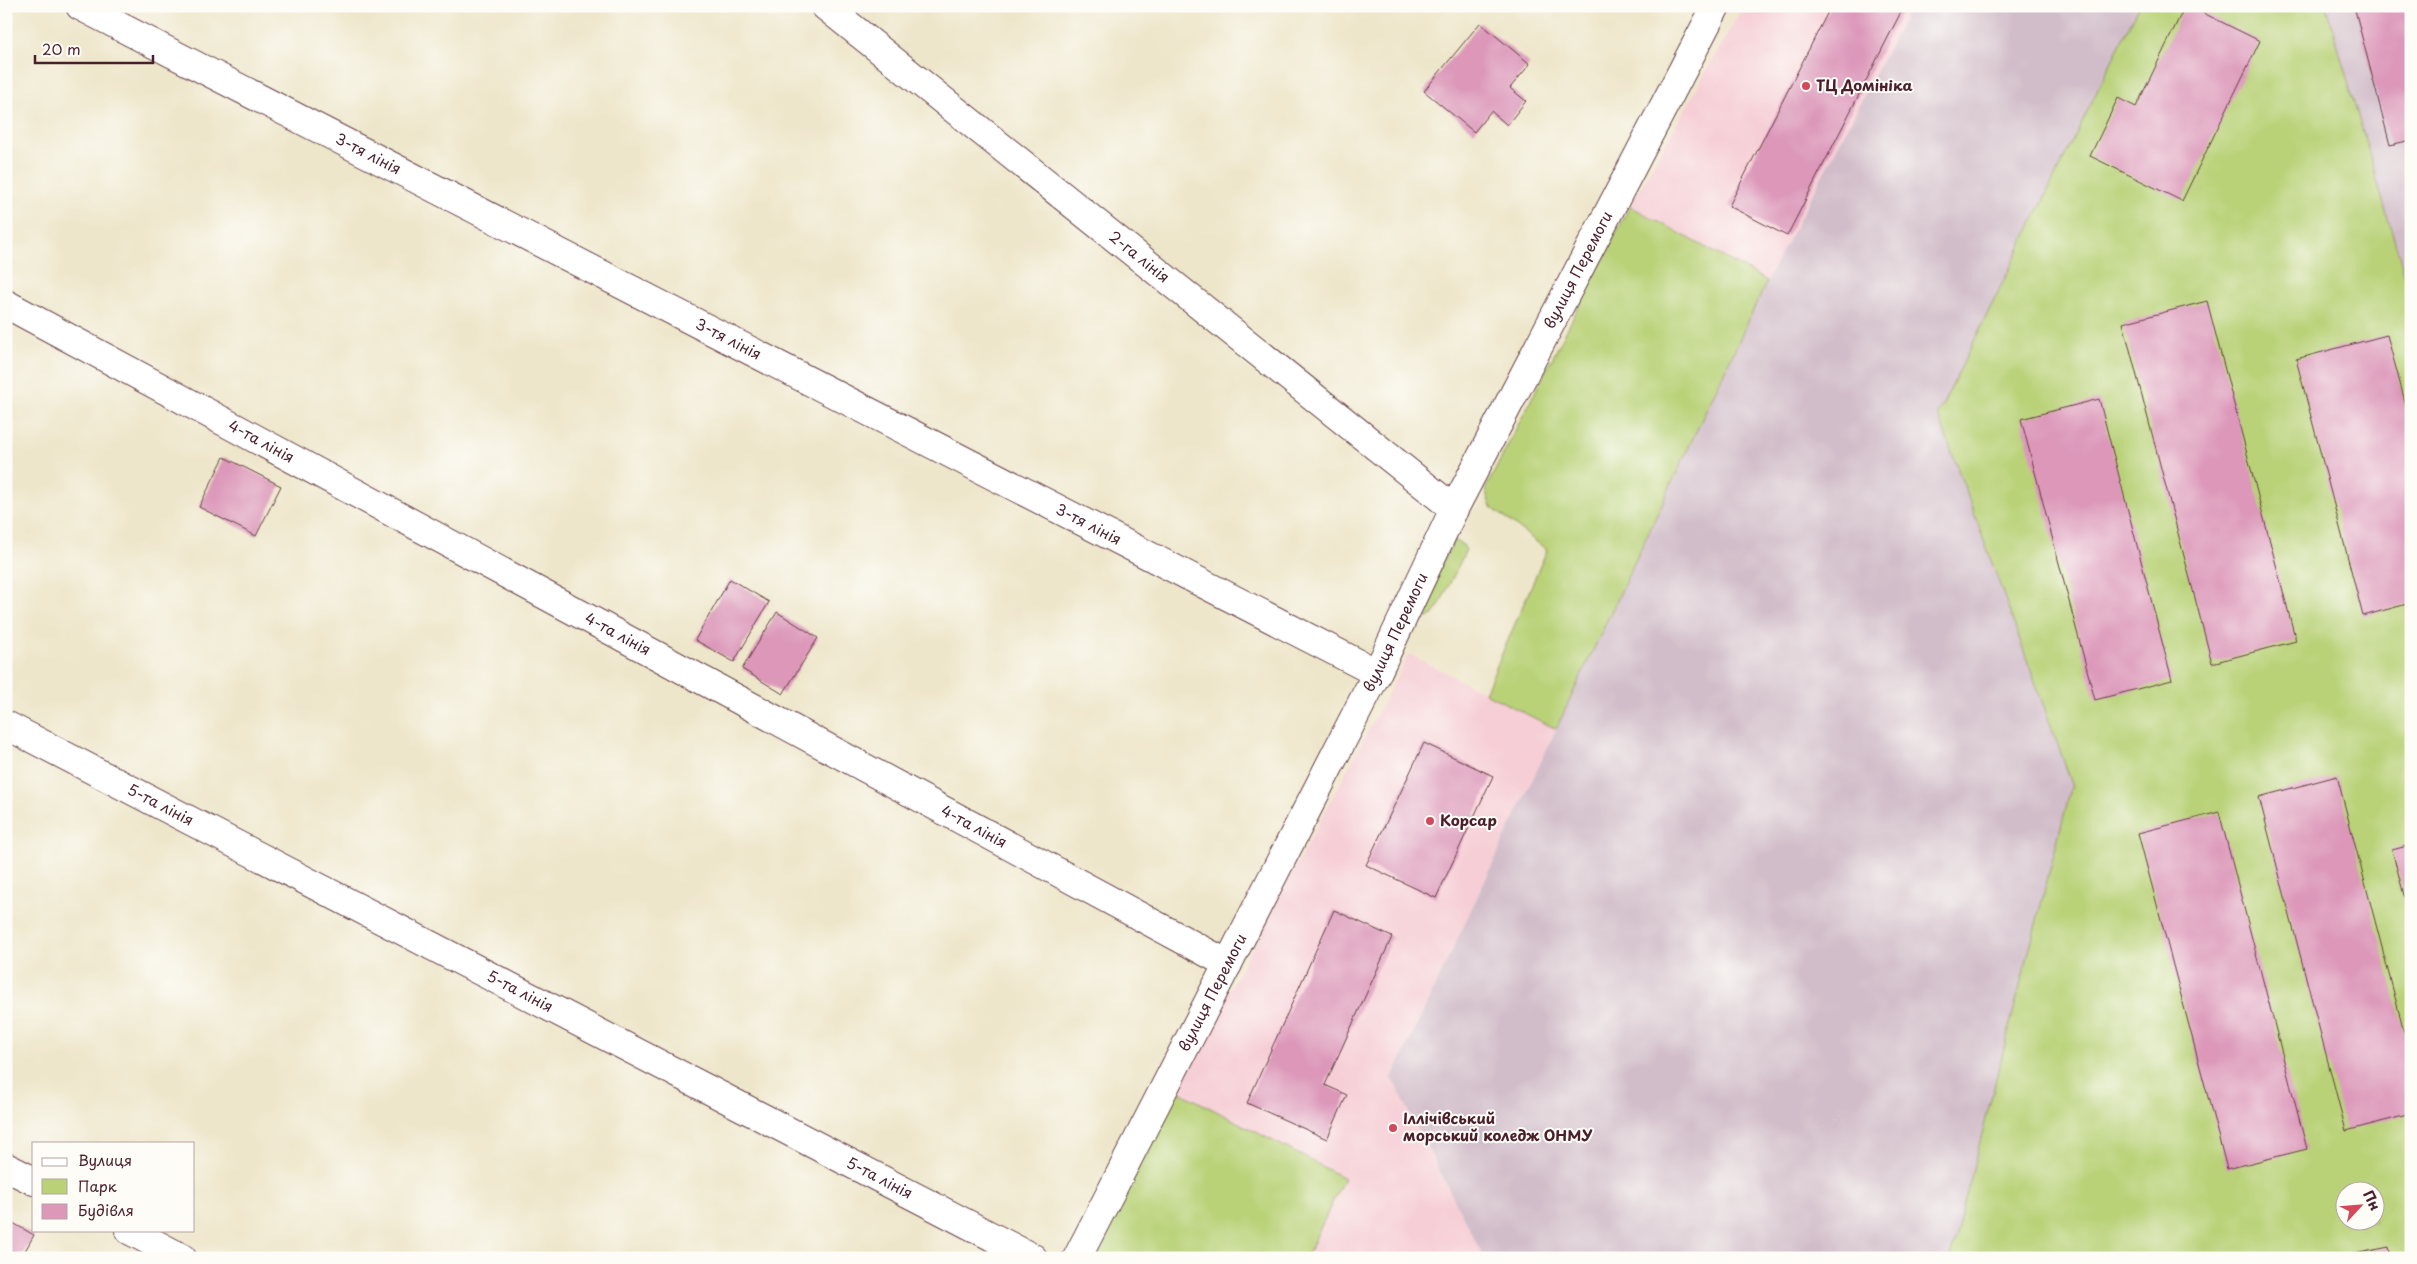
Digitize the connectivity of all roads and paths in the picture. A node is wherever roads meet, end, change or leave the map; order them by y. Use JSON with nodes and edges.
{"nodes":[{"id":1,"x":80,"y":6,"type":"edge"},
{"id":2,"x":825,"y":6,"type":"edge"},
{"id":3,"x":1716,"y":6,"type":"edge"},
{"id":4,"x":6,"y":304,"type":"edge"},
{"id":5,"x":1454,"y":509,"type":"junction"},
{"id":6,"x":1377,"y":673,"type":"junction"},
{"id":7,"x":6,"y":725,"type":"edge"},
{"id":8,"x":1228,"y":964,"type":"junction"},
{"id":9,"x":6,"y":1167,"type":"edge"},
{"id":10,"x":32,"y":1180,"type":"edge"},
{"id":11,"x":133,"y":1232,"type":"edge"},
{"id":12,"x":182,"y":1258,"type":"edge"},
{"id":13,"x":1033,"y":1258,"type":"edge"},
{"id":14,"x":1077,"y":1258,"type":"edge"}],
"edges":[{"from":1,"to":6,"type":"street","name":"3-тя лінія"},
{"from":2,"to":5,"type":"street","name":"2-га лінія"},
{"from":3,"to":5,"type":"street","name":"вулиця Перемоги"},
{"from":4,"to":8,"type":"street","name":"4-та лінія"},
{"from":5,"to":6,"type":"street","name":"вулиця Перемоги"},
{"from":6,"to":8,"type":"street","name":"вулиця Перемоги"},
{"from":7,"to":13,"type":"street","name":"5-та лінія"},
{"from":8,"to":14,"type":"street","name":"вулиця Перемоги"},
{"from":9,"to":10,"type":"street"},
{"from":11,"to":12,"type":"street"}]}
